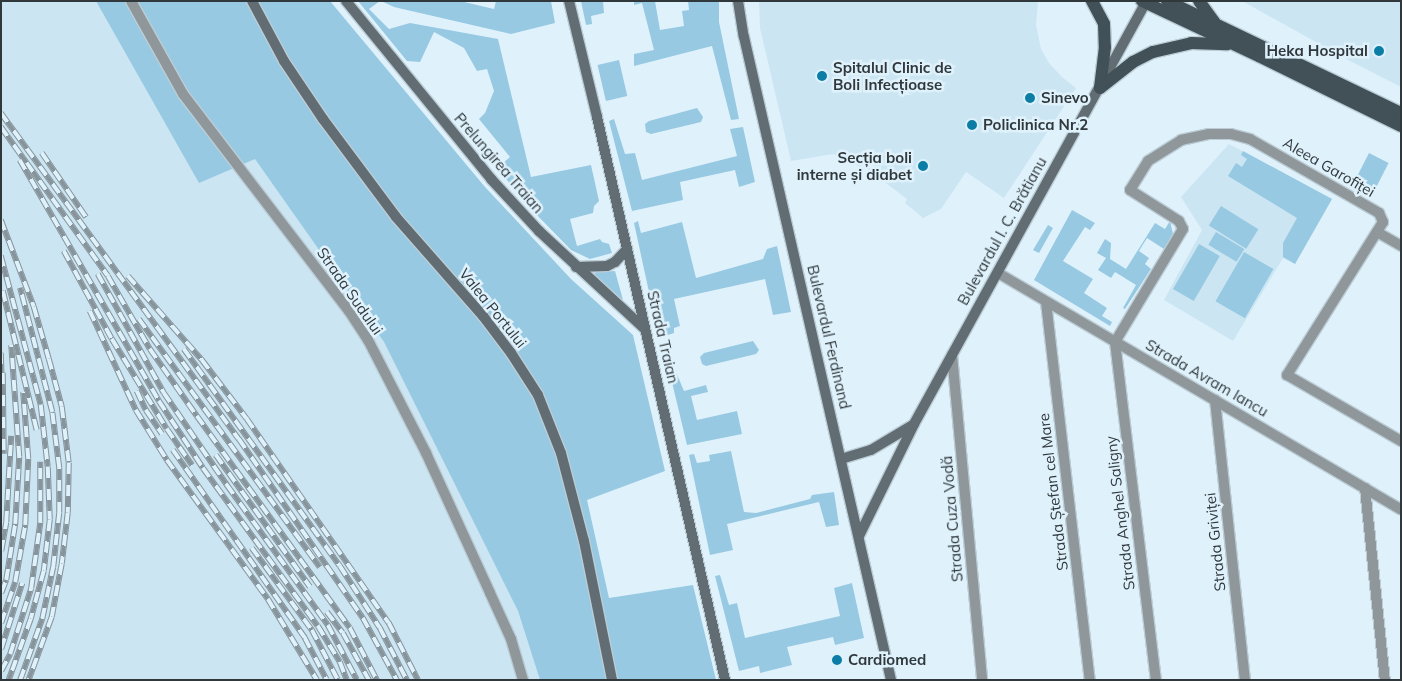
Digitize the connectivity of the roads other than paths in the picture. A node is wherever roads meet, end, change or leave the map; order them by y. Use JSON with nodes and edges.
{"nodes":[{"id":1,"x":131,"y":1,"type":"edge"},
{"id":2,"x":252,"y":1,"type":"edge"},
{"id":3,"x":346,"y":1,"type":"edge"},
{"id":4,"x":569,"y":1,"type":"edge"},
{"id":5,"x":738,"y":1,"type":"edge"},
{"id":6,"x":1092,"y":1,"type":"edge"},
{"id":7,"x":1167,"y":1,"type":"edge"},
{"id":8,"x":1199,"y":1,"type":"edge"},
{"id":9,"x":1144,"y":2,"type":"edge"},
{"id":10,"x":1217,"y":25,"type":"junction"},
{"id":11,"x":1234,"y":44,"type":"junction"},
{"id":12,"x":1100,"y":88,"type":"junction"},
{"id":13,"x":1401,"y":113,"type":"edge"},
{"id":14,"x":1401,"y":126,"type":"edge"},
{"id":15,"x":1377,"y":232,"type":"junction"},
{"id":16,"x":1401,"y":246,"type":"edge"},
{"id":17,"x":627,"y":249,"type":"junction"},
{"id":18,"x":576,"y":267,"type":"junction"},
{"id":19,"x":998,"y":273,"type":"junction"},
{"id":20,"x":1046,"y":302,"type":"junction"},
{"id":21,"x":645,"y":329,"type":"junction"},
{"id":22,"x":1115,"y":342,"type":"junction"},
{"id":23,"x":952,"y":355,"type":"junction"},
{"id":24,"x":1215,"y":400,"type":"junction"},
{"id":25,"x":914,"y":424,"type":"junction"},
{"id":26,"x":1401,"y":441,"type":"edge"},
{"id":27,"x":841,"y":459,"type":"junction"},
{"id":28,"x":1365,"y":488,"type":"junction"},
{"id":29,"x":1401,"y":509,"type":"edge"},
{"id":30,"x":859,"y":536,"type":"junction"},
{"id":31,"x":523,"y":680,"type":"edge"},
{"id":32,"x":612,"y":680,"type":"edge"},
{"id":33,"x":725,"y":680,"type":"edge"},
{"id":34,"x":891,"y":680,"type":"edge"},
{"id":35,"x":982,"y":680,"type":"edge"},
{"id":36,"x":1090,"y":680,"type":"edge"},
{"id":37,"x":1156,"y":680,"type":"edge"},
{"id":38,"x":1245,"y":680,"type":"edge"},
{"id":39,"x":1385,"y":680,"type":"edge"}],
"edges":[{"from":1,"to":31,"type":"street","name":"Strada Sudului"},
{"from":2,"to":32,"type":"street","name":"Valea Portului"},
{"from":3,"to":18,"type":"street","name":"Prelungirea Traian"},
{"from":4,"to":17,"type":"street","name":"Strada Traian"},
{"from":5,"to":27,"type":"street","name":"Bulevardul Ferdinand"},
{"from":6,"to":12,"type":"main road"},
{"from":7,"to":10,"type":"main road"},
{"from":8,"to":10,"type":"main road"},
{"from":9,"to":11,"type":"main road"},
{"from":9,"to":12,"type":"street","name":"Bulevardul I. C. Brătianu"},
{"from":10,"to":13,"type":"main road"},
{"from":11,"to":12,"type":"main road"},
{"from":11,"to":14,"type":"main road"},
{"from":12,"to":19,"type":"street","name":"Bulevardul I. C. Brătianu"},
{"from":15,"to":16,"type":"street"},
{"from":15,"to":22,"type":"street","name":"Aleea Garofiței"},
{"from":15,"to":26,"type":"street"},
{"from":17,"to":18,"type":"street"},
{"from":17,"to":21,"type":"street","name":"Strada Traian"},
{"from":18,"to":21,"type":"street","name":"Prelungirea Traian"},
{"from":19,"to":20,"type":"street","name":"Strada Avram Iancu"},
{"from":19,"to":23,"type":"street","name":"Bulevardul I. C. Brătianu"},
{"from":20,"to":22,"type":"street","name":"Strada Avram Iancu"},
{"from":20,"to":36,"type":"street","name":"Strada Ștefan cel Mare"},
{"from":21,"to":33,"type":"street","name":"Strada Traian"},
{"from":22,"to":24,"type":"street","name":"Strada Avram Iancu"},
{"from":22,"to":37,"type":"street","name":"Strada Anghel Saligny"},
{"from":23,"to":25,"type":"street","name":"Bulevardul I. C. Brătianu"},
{"from":23,"to":35,"type":"street","name":"Strada Cuza Vodă"},
{"from":24,"to":28,"type":"street","name":"Strada Avram Iancu"},
{"from":24,"to":38,"type":"street","name":"Strada Griviței"},
{"from":25,"to":27,"type":"street","name":"Bulevardul I. C. Brătianu"},
{"from":25,"to":30,"type":"street","name":"Bulevardul I. C. Brătianu"},
{"from":27,"to":30,"type":"street","name":"Bulevardul Ferdinand"},
{"from":28,"to":29,"type":"street","name":"Strada Avram Iancu"},
{"from":28,"to":39,"type":"street"},
{"from":30,"to":34,"type":"street","name":"Bulevardul Ferdinand"}]}
